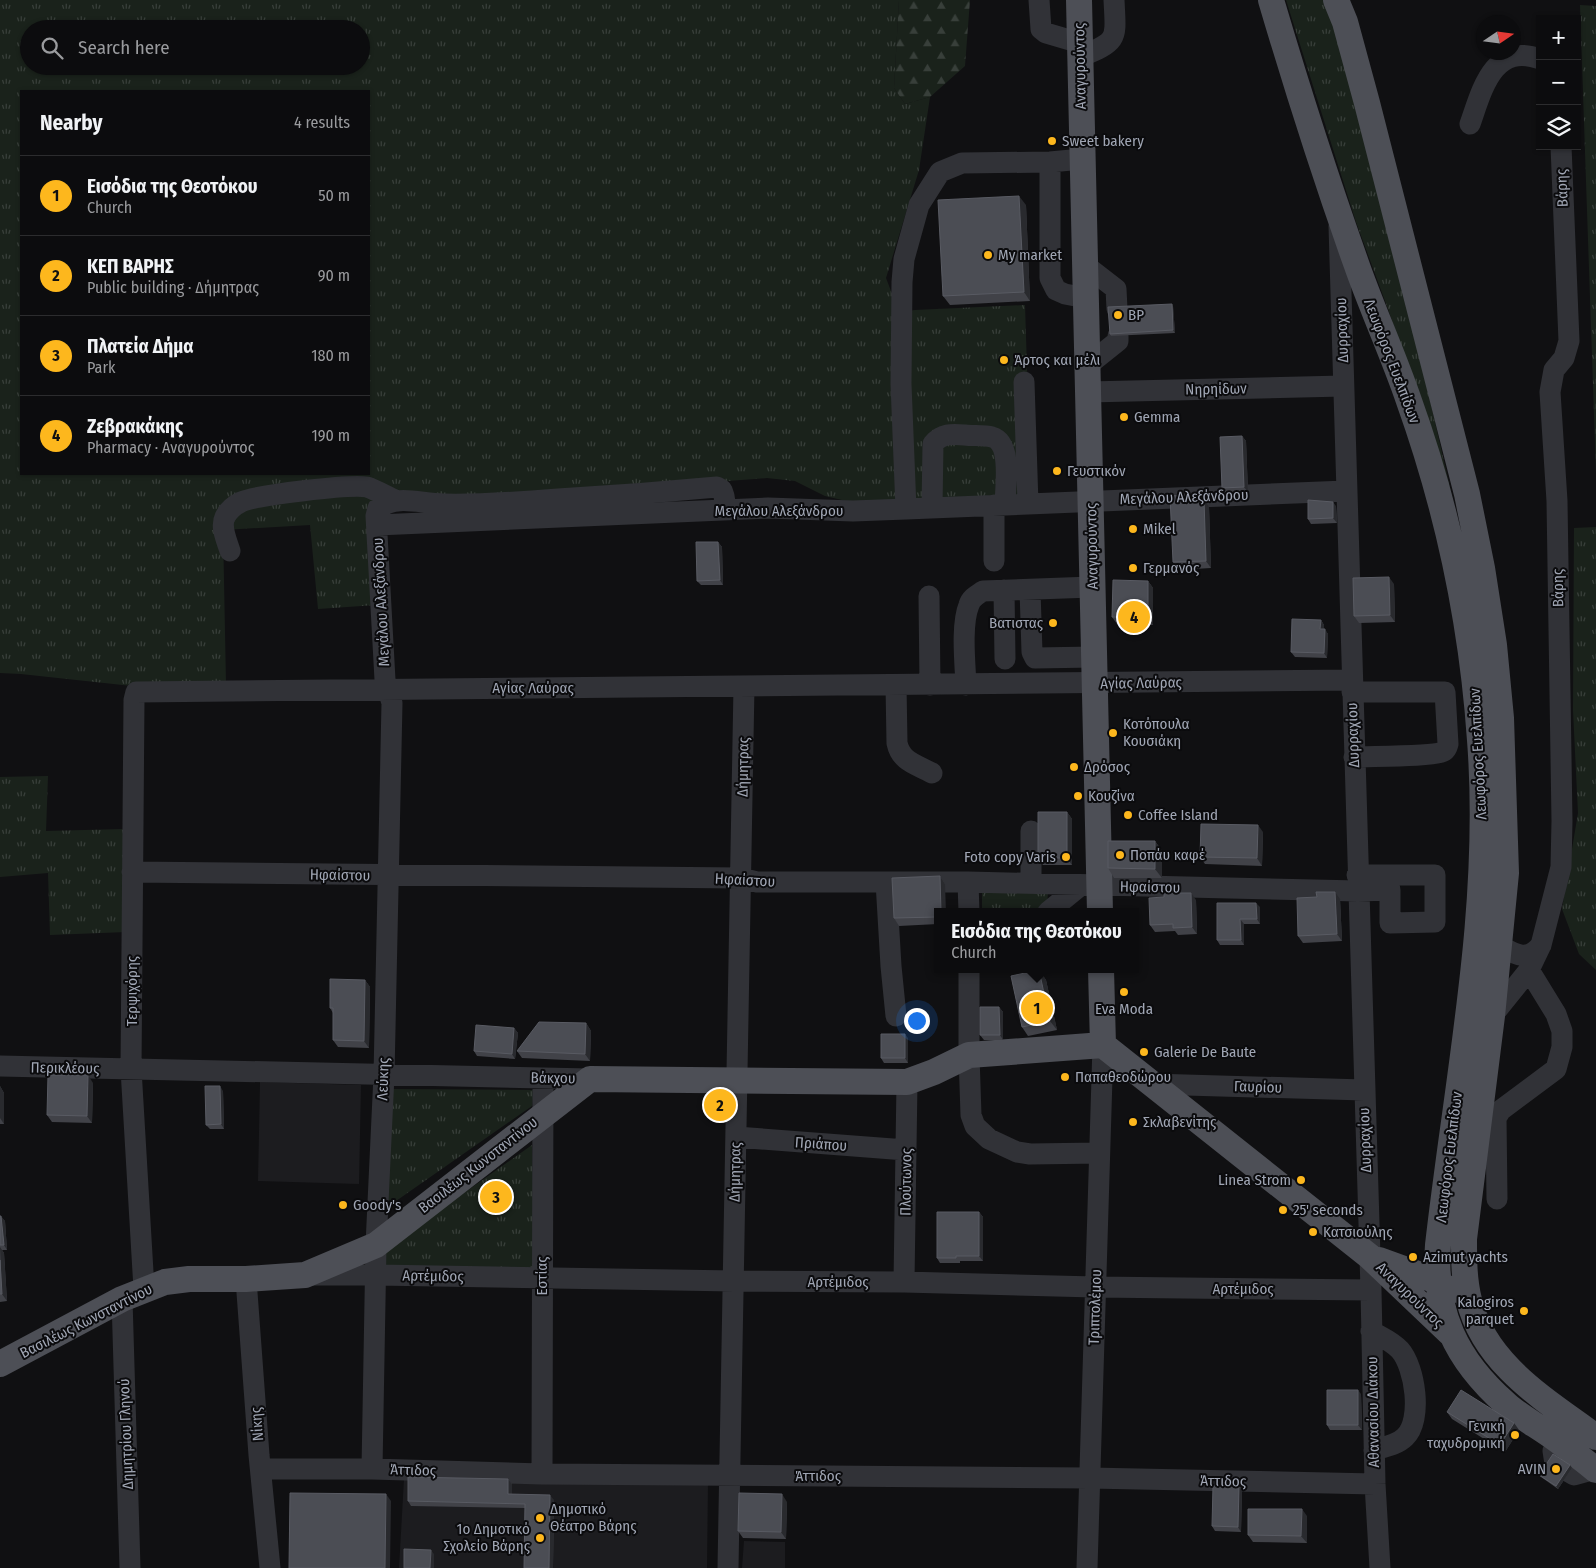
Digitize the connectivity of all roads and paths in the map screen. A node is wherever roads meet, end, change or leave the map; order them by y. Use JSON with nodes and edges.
{"nodes":[{"id":1,"x":1039,"y":0,"type":"edge"},
{"id":2,"x":1079,"y":0,"type":"edge"},
{"id":3,"x":1114,"y":0,"type":"edge"},
{"id":4,"x":1271,"y":0,"type":"edge"},
{"id":5,"x":1336,"y":0,"type":"edge"},
{"id":6,"x":1080,"y":50,"type":"junction"},
{"id":7,"x":1536,"y":57,"type":"edge"},
{"id":8,"x":1470,"y":124,"type":"dead end"},
{"id":9,"x":1561,"y":150,"type":"edge"},
{"id":10,"x":1082,"y":159,"type":"junction"},
{"id":11,"x":1050,"y":162,"type":"junction"},
{"id":12,"x":1338,"y":214,"type":"junction"},
{"id":13,"x":1085,"y":265,"type":"junction"},
{"id":14,"x":1086,"y":298,"type":"junction"},
{"id":15,"x":1117,"y":309,"type":"edge"},
{"id":16,"x":1118,"y":336,"type":"edge"},
{"id":17,"x":1088,"y":365,"type":"junction"},
{"id":18,"x":1024,"y":382,"type":"dead end"},
{"id":19,"x":1343,"y":386,"type":"junction"},
{"id":20,"x":1088,"y":392,"type":"junction"},
{"id":21,"x":1346,"y":491,"type":"junction"},
{"id":22,"x":394,"y":500,"type":"junction"},
{"id":23,"x":1091,"y":501,"type":"junction"},
{"id":24,"x":1028,"y":504,"type":"junction"},
{"id":25,"x":1000,"y":505,"type":"junction"},
{"id":26,"x":932,"y":508,"type":"junction"},
{"id":27,"x":906,"y":509,"type":"junction"},
{"id":28,"x":726,"y":510,"type":"junction"},
{"id":29,"x":377,"y":525,"type":"junction"},
{"id":30,"x":230,"y":551,"type":"dead end"},
{"id":31,"x":994,"y":561,"type":"dead end"},
{"id":32,"x":1092,"y":587,"type":"junction"},
{"id":33,"x":1004,"y":590,"type":"junction"},
{"id":34,"x":1030,"y":590,"type":"junction"},
{"id":35,"x":929,"y":596,"type":"dead end"},
{"id":36,"x":1094,"y":657,"type":"junction"},
{"id":37,"x":1005,"y":659,"type":"dead end"},
{"id":38,"x":1095,"y":684,"type":"junction"},
{"id":39,"x":896,"y":685,"type":"junction"},
{"id":40,"x":930,"y":685,"type":"junction"},
{"id":41,"x":966,"y":685,"type":"junction"},
{"id":42,"x":744,"y":686,"type":"junction"},
{"id":43,"x":1352,"y":686,"type":"junction"},
{"id":44,"x":389,"y":689,"type":"junction"},
{"id":45,"x":1475,"y":690,"type":"junction"},
{"id":46,"x":136,"y":692,"type":"joint"},
{"id":47,"x":1445,"y":692,"type":"junction"},
{"id":48,"x":1354,"y":757,"type":"junction"},
{"id":49,"x":932,"y":773,"type":"dead end"},
{"id":50,"x":1031,"y":831,"type":"dead end"},
{"id":51,"x":132,"y":872,"type":"junction"},
{"id":52,"x":388,"y":875,"type":"junction"},
{"id":53,"x":741,"y":878,"type":"junction"},
{"id":54,"x":886,"y":882,"type":"junction"},
{"id":55,"x":968,"y":882,"type":"junction"},
{"id":56,"x":1031,"y":883,"type":"junction"},
{"id":57,"x":1358,"y":883,"type":"junction"},
{"id":58,"x":1090,"y":885,"type":"junction"},
{"id":59,"x":969,"y":908,"type":"edge"},
{"id":60,"x":1054,"y":908,"type":"edge"},
{"id":61,"x":1099,"y":908,"type":"edge"},
{"id":62,"x":1541,"y":945,"type":"junction"},
{"id":63,"x":1500,"y":946,"type":"junction"},
{"id":64,"x":1529,"y":970,"type":"junction"},
{"id":65,"x":973,"y":973,"type":"edge"},
{"id":66,"x":1101,"y":973,"type":"edge"},
{"id":67,"x":896,"y":1016,"type":"dead end"},
{"id":68,"x":1492,"y":1016,"type":"junction"},
{"id":69,"x":1103,"y":1045,"type":"junction"},
{"id":70,"x":969,"y":1055,"type":"junction"},
{"id":71,"x":0,"y":1066,"type":"edge"},
{"id":72,"x":131,"y":1069,"type":"junction"},
{"id":73,"x":384,"y":1074,"type":"junction"},
{"id":74,"x":543,"y":1078,"type":"junction"},
{"id":75,"x":590,"y":1079,"type":"junction"},
{"id":76,"x":737,"y":1081,"type":"junction"},
{"id":77,"x":907,"y":1082,"type":"junction"},
{"id":78,"x":1151,"y":1084,"type":"junction"},
{"id":79,"x":1364,"y":1090,"type":"junction"},
{"id":80,"x":543,"y":1114,"type":"junction"},
{"id":81,"x":736,"y":1137,"type":"junction"},
{"id":82,"x":906,"y":1150,"type":"junction"},
{"id":83,"x":1099,"y":1153,"type":"junction"},
{"id":84,"x":1497,"y":1199,"type":"dead end"},
{"id":85,"x":376,"y":1245,"type":"junction"},
{"id":86,"x":1369,"y":1256,"type":"junction"},
{"id":87,"x":305,"y":1275,"type":"junction"},
{"id":88,"x":377,"y":1275,"type":"junction"},
{"id":89,"x":542,"y":1278,"type":"junction"},
{"id":90,"x":246,"y":1279,"type":"junction"},
{"id":91,"x":734,"y":1281,"type":"junction"},
{"id":92,"x":1437,"y":1281,"type":"junction"},
{"id":93,"x":904,"y":1282,"type":"junction"},
{"id":94,"x":1095,"y":1287,"type":"junction"},
{"id":95,"x":1371,"y":1290,"type":"junction"},
{"id":96,"x":133,"y":1294,"type":"junction"},
{"id":97,"x":1471,"y":1308,"type":"junction"},
{"id":98,"x":1371,"y":1331,"type":"junction"},
{"id":99,"x":1451,"y":1334,"type":"junction"},
{"id":100,"x":0,"y":1364,"type":"edge"},
{"id":101,"x":1596,"y":1437,"type":"edge"},
{"id":102,"x":1374,"y":1450,"type":"junction"},
{"id":103,"x":261,"y":1469,"type":"junction"},
{"id":104,"x":372,"y":1469,"type":"junction"},
{"id":105,"x":1595,"y":1470,"type":"edge"},
{"id":106,"x":542,"y":1474,"type":"junction"},
{"id":107,"x":730,"y":1475,"type":"junction"},
{"id":108,"x":1090,"y":1478,"type":"junction"},
{"id":109,"x":1375,"y":1484,"type":"junction"},
{"id":110,"x":130,"y":1568,"type":"edge"},
{"id":111,"x":270,"y":1568,"type":"edge"},
{"id":112,"x":728,"y":1568,"type":"edge"},
{"id":113,"x":1087,"y":1568,"type":"edge"},
{"id":114,"x":1380,"y":1568,"type":"edge"}],
"edges":[{"from":1,"to":6,"type":"street"},
{"from":2,"to":6,"type":"main road","name":"Αναγυρούντος"},
{"from":3,"to":6,"type":"street"},
{"from":4,"to":12,"type":"main road","name":"Λεωφόρος Ευελπίδων"},
{"from":5,"to":63,"type":"main road","name":"Λεωφόρος Ευελπίδων"},
{"from":6,"to":10,"type":"main road","name":"Αναγυρούντος"},
{"from":7,"to":8,"type":"street"},
{"from":9,"to":62,"type":"street","name":"Βάρης"},
{"from":10,"to":11,"type":"street"},
{"from":10,"to":13,"type":"main road","name":"Αναγυρούντος"},
{"from":11,"to":14,"type":"street"},
{"from":11,"to":27,"type":"street"},
{"from":12,"to":19,"type":"street","name":"Δυρραχίου"},
{"from":12,"to":45,"type":"main road","name":"Λεωφόρος Ευελπίδων"},
{"from":13,"to":14,"type":"main road","name":"Αναγυρούντος"},
{"from":13,"to":15,"type":"street"},
{"from":14,"to":17,"type":"main road","name":"Αναγυρούντος"},
{"from":16,"to":17,"type":"street"},
{"from":17,"to":20,"type":"main road","name":"Αναγυρούντος"},
{"from":18,"to":24,"type":"street"},
{"from":19,"to":20,"type":"street","name":"Νηρηίδων"},
{"from":19,"to":21,"type":"street","name":"Δυρραχίου"},
{"from":20,"to":23,"type":"main road","name":"Αναγυρούντος"},
{"from":21,"to":23,"type":"street","name":"Μεγάλου Αλεξάνδρου"},
{"from":21,"to":43,"type":"street","name":"Δυρραχίου"},
{"from":22,"to":28,"type":"street"},
{"from":22,"to":29,"type":"street"},
{"from":22,"to":30,"type":"street"},
{"from":23,"to":24,"type":"street","name":"Μεγάλου Αλεξάνδρου"},
{"from":23,"to":32,"type":"main road","name":"Αναγυρούντος"},
{"from":24,"to":25,"type":"street","name":"Μεγάλου Αλεξάνδρου"},
{"from":25,"to":26,"type":"street","name":"Μεγάλου Αλεξάνδρου"},
{"from":25,"to":26,"type":"street"},
{"from":25,"to":31,"type":"street"},
{"from":26,"to":27,"type":"street","name":"Μεγάλου Αλεξάνδρου"},
{"from":27,"to":28,"type":"street","name":"Μεγάλου Αλεξάνδρου"},
{"from":28,"to":29,"type":"street","name":"Μεγάλου Αλεξάνδρου"},
{"from":29,"to":44,"type":"street","name":"Μεγάλου Αλεξάνδρου"},
{"from":32,"to":34,"type":"street"},
{"from":32,"to":36,"type":"main road","name":"Αναγυρούντος"},
{"from":33,"to":34,"type":"street"},
{"from":33,"to":37,"type":"street"},
{"from":33,"to":41,"type":"street"},
{"from":34,"to":36,"type":"street"},
{"from":35,"to":40,"type":"street"},
{"from":36,"to":38,"type":"main road","name":"Αναγυρούντος"},
{"from":38,"to":41,"type":"street","name":"Αγίας Λαύρας"},
{"from":38,"to":43,"type":"street","name":"Αγίας Λαύρας"},
{"from":38,"to":58,"type":"main road","name":"Αναγυρούντος"},
{"from":39,"to":40,"type":"street","name":"Αγίας Λαύρας"},
{"from":39,"to":42,"type":"street","name":"Αγίας Λαύρας"},
{"from":39,"to":49,"type":"street"},
{"from":40,"to":41,"type":"street","name":"Αγίας Λαύρας"},
{"from":42,"to":44,"type":"street","name":"Αγίας Λαύρας"},
{"from":42,"to":53,"type":"street","name":"Δήμητρας"},
{"from":43,"to":47,"type":"street","name":"Αγίας Λαύρας"},
{"from":43,"to":48,"type":"street","name":"Δυρραχίου"},
{"from":44,"to":46,"type":"street","name":"Αγίας Λαύρας"},
{"from":44,"to":52,"type":"street","name":"Λεύκης"},
{"from":45,"to":47,"type":"street","name":"Αγίας Λαύρας"},
{"from":45,"to":92,"type":"main road","name":"Λεωφόρος Ευελπίδων"},
{"from":46,"to":51,"type":"street","name":"Τερψιχόρης"},
{"from":47,"to":48,"type":"street"},
{"from":48,"to":57,"type":"street","name":"Δυρραχίου"},
{"from":50,"to":56,"type":"street"},
{"from":51,"to":52,"type":"street","name":"Ηφαίστου"},
{"from":51,"to":72,"type":"street","name":"Τερψιχόρης"},
{"from":52,"to":53,"type":"street","name":"Ηφαίστου"},
{"from":52,"to":73,"type":"street","name":"Λεύκης"},
{"from":53,"to":54,"type":"street","name":"Ηφαίστου"},
{"from":53,"to":76,"type":"street","name":"Δήμητρας"},
{"from":54,"to":55,"type":"street","name":"Ηφαίστου"},
{"from":54,"to":67,"type":"street"},
{"from":55,"to":56,"type":"street","name":"Ηφαίστου"},
{"from":55,"to":59,"type":"street"},
{"from":56,"to":58,"type":"street","name":"Ηφαίστου"},
{"from":57,"to":58,"type":"street","name":"Ηφαίστου"},
{"from":57,"to":79,"type":"street","name":"Δυρραχίου"},
{"from":58,"to":60,"type":"street"},
{"from":58,"to":61,"type":"main road","name":"Αναγυρούντος"},
{"from":62,"to":63,"type":"street"},
{"from":62,"to":64,"type":"street","name":"Βάρης"},
{"from":63,"to":68,"type":"main road","name":"Λεωφόρος Ευελπίδων"},
{"from":64,"to":68,"type":"street","name":"Βάρης"},
{"from":64,"to":84,"type":"street"},
{"from":65,"to":70,"type":"street"},
{"from":66,"to":69,"type":"main road"},
{"from":68,"to":97,"type":"main road","name":"Λεωφόρος Ευελπίδων"},
{"from":69,"to":70,"type":"main road"},
{"from":69,"to":78,"type":"main road","name":"Αναγυρούντος"},
{"from":69,"to":83,"type":"street","name":"Τριπτολέμου"},
{"from":70,"to":77,"type":"main road","name":"Βάκχου"},
{"from":70,"to":83,"type":"street"},
{"from":71,"to":72,"type":"street","name":"Περικλέους"},
{"from":72,"to":73,"type":"street","name":"Βάκχου"},
{"from":72,"to":96,"type":"street","name":"Τερψιχόρης"},
{"from":73,"to":74,"type":"street","name":"Βάκχου"},
{"from":73,"to":85,"type":"street","name":"Λεύκης"},
{"from":74,"to":75,"type":"street","name":"Βάκχου"},
{"from":74,"to":80,"type":"street","name":"Εστίας"},
{"from":75,"to":76,"type":"main road","name":"Βάκχου"},
{"from":75,"to":80,"type":"main road","name":"Βασιλέως Κωνσταντίνου"},
{"from":76,"to":77,"type":"main road","name":"Βάκχου"},
{"from":76,"to":81,"type":"street","name":"Δήμητρας"},
{"from":77,"to":82,"type":"street","name":"Πλούτωνος"},
{"from":78,"to":79,"type":"street","name":"Γαυρίου"},
{"from":78,"to":86,"type":"main road","name":"Αναγυρούντος"},
{"from":79,"to":86,"type":"street","name":"Δυρραχίου"},
{"from":80,"to":85,"type":"main road","name":"Βασιλέως Κωνσταντίνου"},
{"from":80,"to":89,"type":"street","name":"Εστίας"},
{"from":81,"to":82,"type":"street","name":"Πριάπου"},
{"from":81,"to":91,"type":"street","name":"Δήμητρας"},
{"from":82,"to":93,"type":"street","name":"Πλούτωνος"},
{"from":83,"to":94,"type":"street","name":"Τριπτολέμου"},
{"from":85,"to":87,"type":"main road","name":"Βασιλέως Κωνσταντίνου"},
{"from":85,"to":88,"type":"street","name":"Λεύκης"},
{"from":86,"to":92,"type":"main road","name":"Αναγυρούντος"},
{"from":86,"to":95,"type":"street","name":"Αθανασίου Διάκου"},
{"from":86,"to":99,"type":"main road","name":"Αναγυρούντος"},
{"from":87,"to":88,"type":"street","name":"Αρτέμιδος"},
{"from":87,"to":90,"type":"main road","name":"Βασιλέως Κωνσταντίνου"},
{"from":88,"to":89,"type":"street","name":"Αρτέμιδος"},
{"from":88,"to":104,"type":"street","name":"Λεύκης"},
{"from":89,"to":91,"type":"street","name":"Αρτέμιδος"},
{"from":89,"to":106,"type":"street","name":"Εστίας"},
{"from":90,"to":96,"type":"main road","name":"Βασιλέως Κωνσταντίνου"},
{"from":90,"to":103,"type":"street","name":"Νίκης"},
{"from":91,"to":93,"type":"street","name":"Αρτέμιδος"},
{"from":91,"to":107,"type":"street","name":"Δήμητρας"},
{"from":92,"to":97,"type":"main road","name":"Αναγυρούντος"},
{"from":92,"to":99,"type":"main road","name":"Λεωφόρος Ευελπίδων"},
{"from":93,"to":94,"type":"street","name":"Αρτέμιδος"},
{"from":94,"to":95,"type":"street","name":"Αρτέμιδος"},
{"from":94,"to":108,"type":"street","name":"Τριπτολέμου"},
{"from":95,"to":98,"type":"street","name":"Αθανασίου Διάκου"},
{"from":96,"to":100,"type":"main road","name":"Βασιλέως Κωνσταντίνου"},
{"from":96,"to":110,"type":"street","name":"Δημητρίου Γληνού"},
{"from":97,"to":101,"type":"main road","name":"Λεωφόρος Ευελπίδων"},
{"from":98,"to":102,"type":"street","name":"Αθανασίου Διάκου"},
{"from":98,"to":102,"type":"street"},
{"from":99,"to":105,"type":"main road","name":"Λεωφόρος Ευελπίδων"},
{"from":102,"to":109,"type":"street","name":"Αθανασίου Διάκου"},
{"from":103,"to":104,"type":"street","name":"Άττιδος"},
{"from":103,"to":111,"type":"street","name":"Νίκης"},
{"from":104,"to":106,"type":"street","name":"Άττιδος"},
{"from":106,"to":107,"type":"street","name":"Άττιδος"},
{"from":107,"to":108,"type":"street","name":"Άττιδος"},
{"from":107,"to":112,"type":"street","name":"Δήμητρας"},
{"from":108,"to":109,"type":"street","name":"Άττιδος"},
{"from":108,"to":113,"type":"street","name":"Τριπτολέμου"},
{"from":109,"to":114,"type":"street","name":"Αθανασίου Διάκου"}]}
